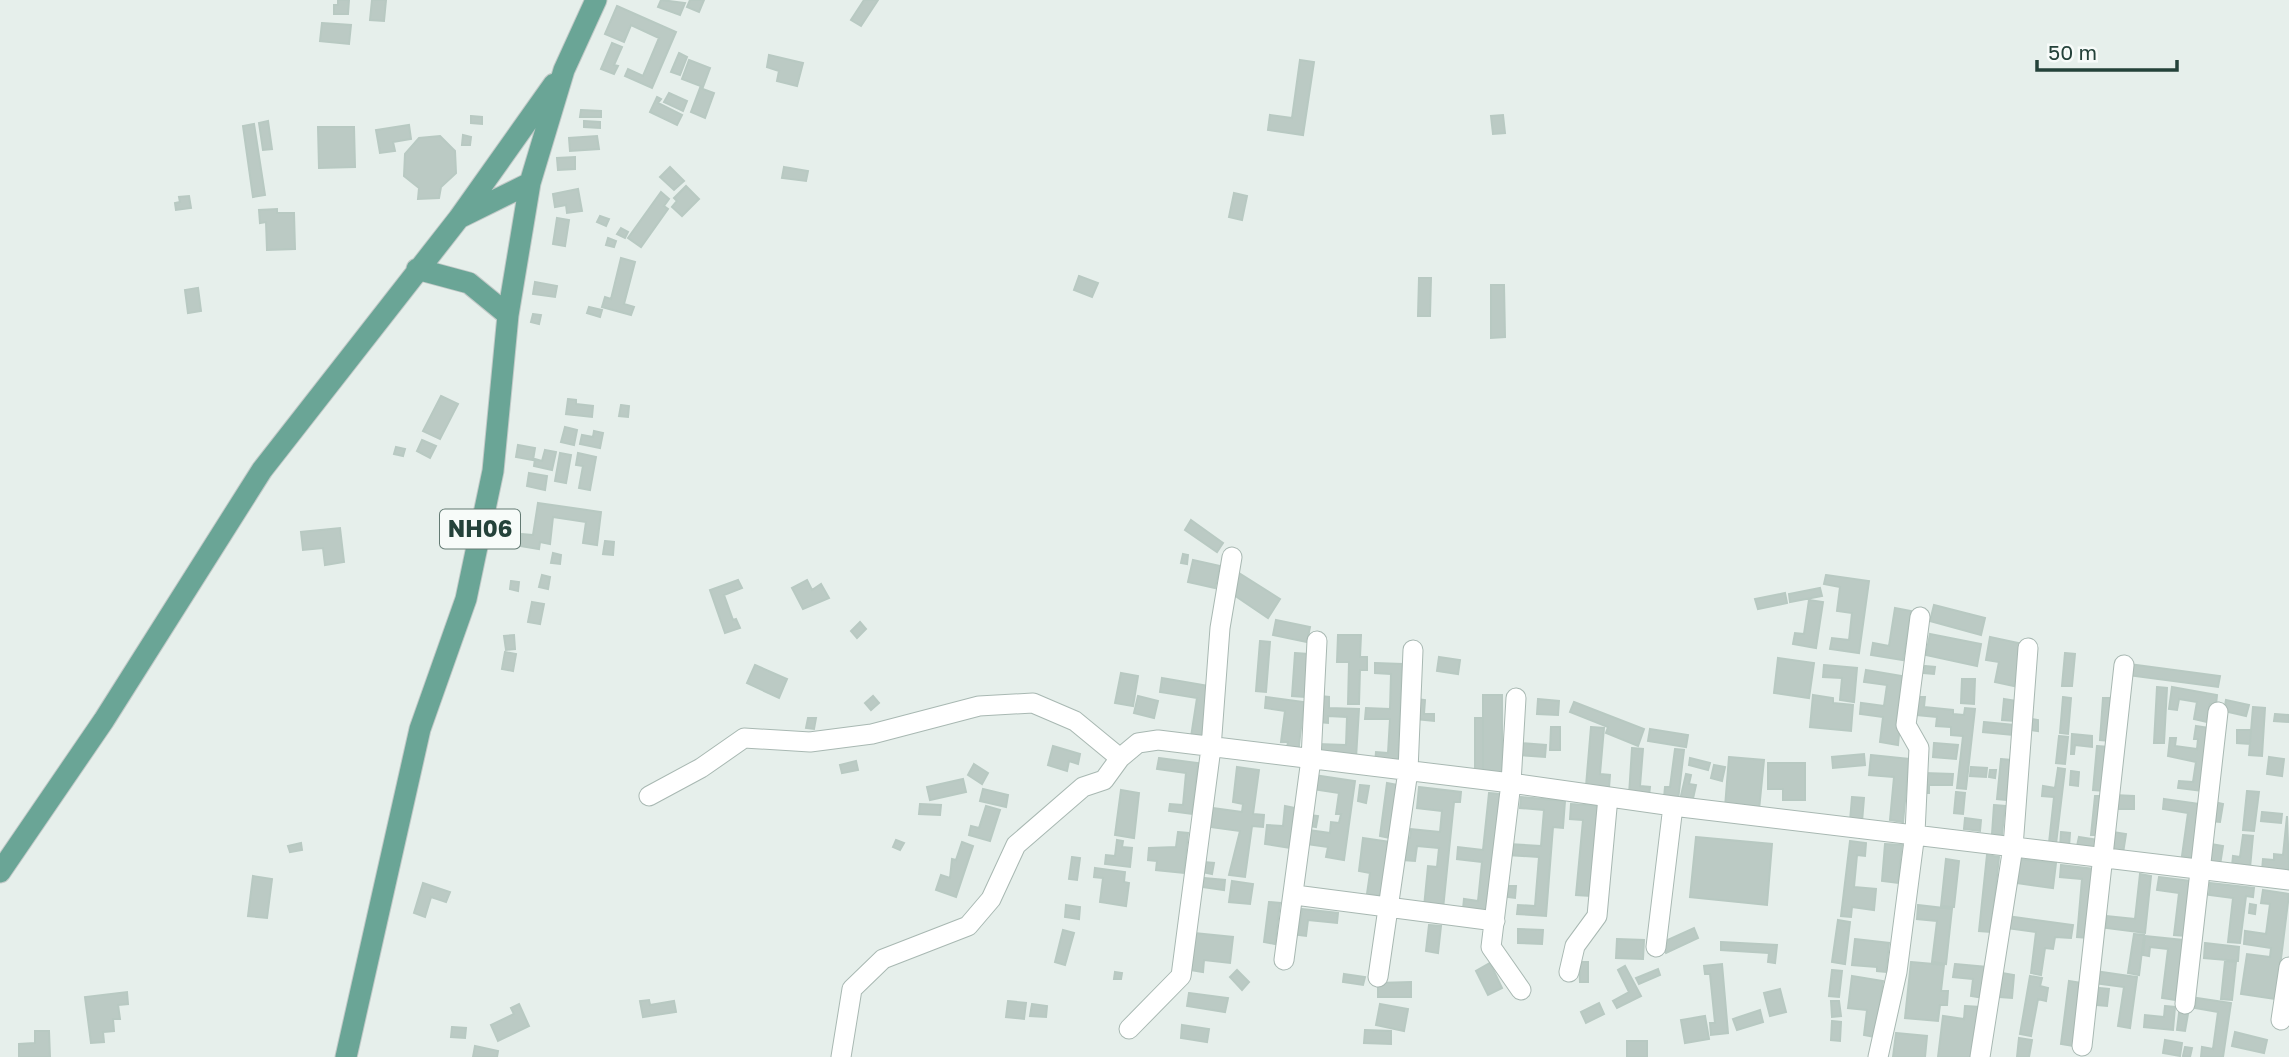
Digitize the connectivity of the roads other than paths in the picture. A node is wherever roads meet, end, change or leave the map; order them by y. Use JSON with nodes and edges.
{"nodes":[{"id":1,"x":596,"y":0,"type":"edge"},
{"id":2,"x":564,"y":70,"type":"junction"},
{"id":3,"x":530,"y":183,"type":"junction"},
{"id":4,"x":459,"y":218,"type":"junction"},
{"id":5,"x":417,"y":269,"type":"junction"},
{"id":6,"x":508,"y":315,"type":"junction"},
{"id":7,"x":1232,"y":557,"type":"dead end"},
{"id":8,"x":1920,"y":617,"type":"dead end"},
{"id":9,"x":1317,"y":642,"type":"dead end"},
{"id":10,"x":2028,"y":648,"type":"dead end"},
{"id":11,"x":1413,"y":650,"type":"dead end"},
{"id":12,"x":2124,"y":665,"type":"dead end"},
{"id":13,"x":1516,"y":698,"type":"dead end"},
{"id":14,"x":2218,"y":712,"type":"dead end"},
{"id":15,"x":1211,"y":748,"type":"junction"},
{"id":16,"x":1120,"y":758,"type":"junction"},
{"id":17,"x":1311,"y":759,"type":"junction"},
{"id":18,"x":1409,"y":771,"type":"junction"},
{"id":19,"x":1511,"y":783,"type":"junction"},
{"id":20,"x":649,"y":796,"type":"dead end"},
{"id":21,"x":1608,"y":797,"type":"junction"},
{"id":22,"x":1672,"y":806,"type":"junction"},
{"id":23,"x":1915,"y":833,"type":"junction"},
{"id":24,"x":2013,"y":847,"type":"junction"},
{"id":25,"x":2104,"y":857,"type":"junction"},
{"id":26,"x":2202,"y":870,"type":"junction"},
{"id":27,"x":0,"y":872,"type":"edge"},
{"id":28,"x":2289,"y":880,"type":"edge"},
{"id":29,"x":1295,"y":895,"type":"junction"},
{"id":30,"x":1389,"y":907,"type":"junction"},
{"id":31,"x":1495,"y":920,"type":"junction"},
{"id":32,"x":1656,"y":947,"type":"dead end"},
{"id":33,"x":1284,"y":960,"type":"dead end"},
{"id":34,"x":2289,"y":967,"type":"edge"},
{"id":35,"x":1569,"y":972,"type":"dead end"},
{"id":36,"x":1378,"y":977,"type":"dead end"},
{"id":37,"x":1521,"y":990,"type":"dead end"},
{"id":38,"x":2185,"y":1004,"type":"dead end"},
{"id":39,"x":2281,"y":1020,"type":"dead end"},
{"id":40,"x":1129,"y":1029,"type":"dead end"},
{"id":41,"x":2081,"y":1046,"type":"dead end"},
{"id":42,"x":345,"y":1057,"type":"edge"},
{"id":43,"x":841,"y":1057,"type":"edge"},
{"id":44,"x":1878,"y":1057,"type":"edge"},
{"id":45,"x":1980,"y":1057,"type":"edge"}],
"edges":[{"from":1,"to":2,"type":"main road","number":"NH06"},
{"from":2,"to":3,"type":"main road","number":"NH06"},
{"from":2,"to":4,"type":"main road"},
{"from":3,"to":4,"type":"main road"},
{"from":3,"to":6,"type":"main road","number":"NH06"},
{"from":4,"to":5,"type":"main road"},
{"from":5,"to":6,"type":"main road"},
{"from":5,"to":27,"type":"main road"},
{"from":6,"to":42,"type":"main road","number":"NH06"},
{"from":7,"to":15,"type":"street"},
{"from":8,"to":23,"type":"street"},
{"from":9,"to":17,"type":"street"},
{"from":10,"to":24,"type":"street"},
{"from":11,"to":18,"type":"street"},
{"from":12,"to":25,"type":"street"},
{"from":13,"to":19,"type":"street"},
{"from":14,"to":26,"type":"street"},
{"from":15,"to":16,"type":"street"},
{"from":15,"to":17,"type":"street"},
{"from":15,"to":40,"type":"street"},
{"from":16,"to":20,"type":"street"},
{"from":16,"to":43,"type":"street"},
{"from":17,"to":18,"type":"street"},
{"from":17,"to":29,"type":"street"},
{"from":18,"to":19,"type":"street"},
{"from":18,"to":30,"type":"street"},
{"from":19,"to":21,"type":"street"},
{"from":19,"to":31,"type":"street"},
{"from":21,"to":22,"type":"street"},
{"from":21,"to":35,"type":"street"},
{"from":22,"to":23,"type":"street"},
{"from":22,"to":32,"type":"street"},
{"from":23,"to":24,"type":"street"},
{"from":23,"to":44,"type":"street"},
{"from":24,"to":25,"type":"street"},
{"from":24,"to":45,"type":"street"},
{"from":25,"to":26,"type":"street"},
{"from":25,"to":41,"type":"street"},
{"from":26,"to":28,"type":"street"},
{"from":26,"to":38,"type":"street"},
{"from":29,"to":30,"type":"street"},
{"from":29,"to":33,"type":"street"},
{"from":30,"to":31,"type":"street"},
{"from":30,"to":36,"type":"street"},
{"from":31,"to":37,"type":"street"},
{"from":34,"to":39,"type":"street"}]}
